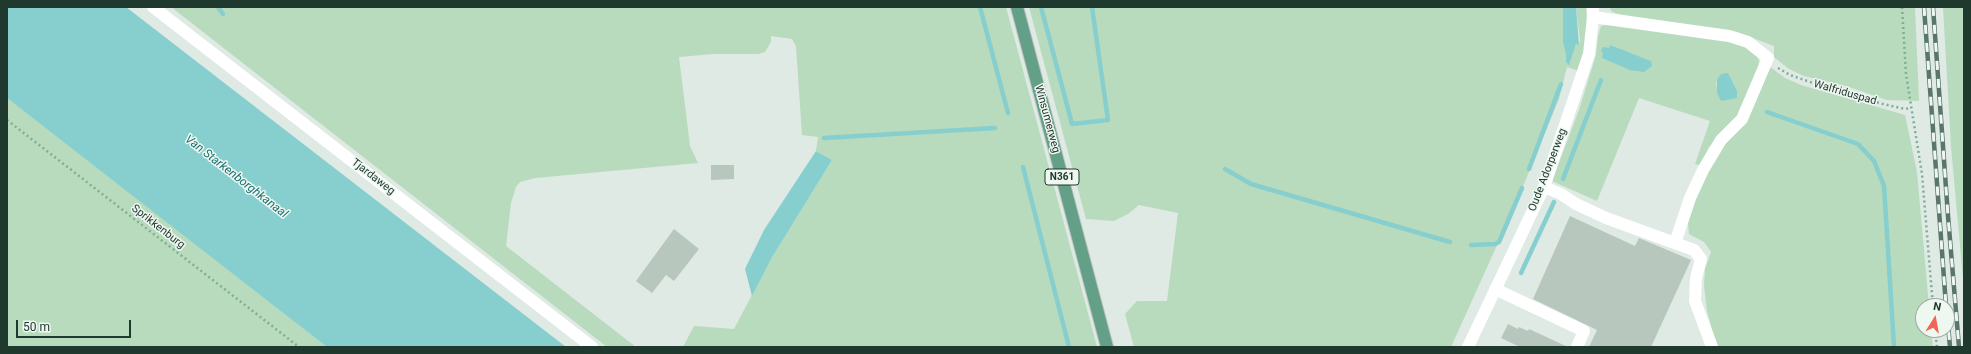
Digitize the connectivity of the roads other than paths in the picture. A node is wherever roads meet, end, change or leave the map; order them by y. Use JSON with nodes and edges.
{"nodes":[{"id":1,"x":153,"y":7,"type":"edge"},
{"id":2,"x":1017,"y":7,"type":"edge"},
{"id":3,"x":1593,"y":12,"type":"edge"},
{"id":4,"x":1544,"y":187,"type":"junction"},
{"id":5,"x":1675,"y":242,"type":"junction"},
{"id":6,"x":1494,"y":289,"type":"junction"},
{"id":7,"x":592,"y":347,"type":"edge"},
{"id":8,"x":1107,"y":347,"type":"edge"},
{"id":9,"x":1468,"y":347,"type":"edge"},
{"id":10,"x":1577,"y":347,"type":"edge"},
{"id":11,"x":1712,"y":347,"type":"edge"}],
"edges":[{"from":1,"to":7,"type":"street","name":"Tjardaweg"},
{"from":2,"to":8,"type":"main road","name":"Winsumerweg","number":"N361"},
{"from":3,"to":4,"type":"street","name":"Oude Adorperweg"},
{"from":3,"to":5,"type":"street"},
{"from":4,"to":5,"type":"street"},
{"from":4,"to":6,"type":"street","name":"Oude Adorperweg"},
{"from":5,"to":11,"type":"street"},
{"from":6,"to":9,"type":"street","name":"Oude Adorperweg"},
{"from":6,"to":10,"type":"street"}]}
